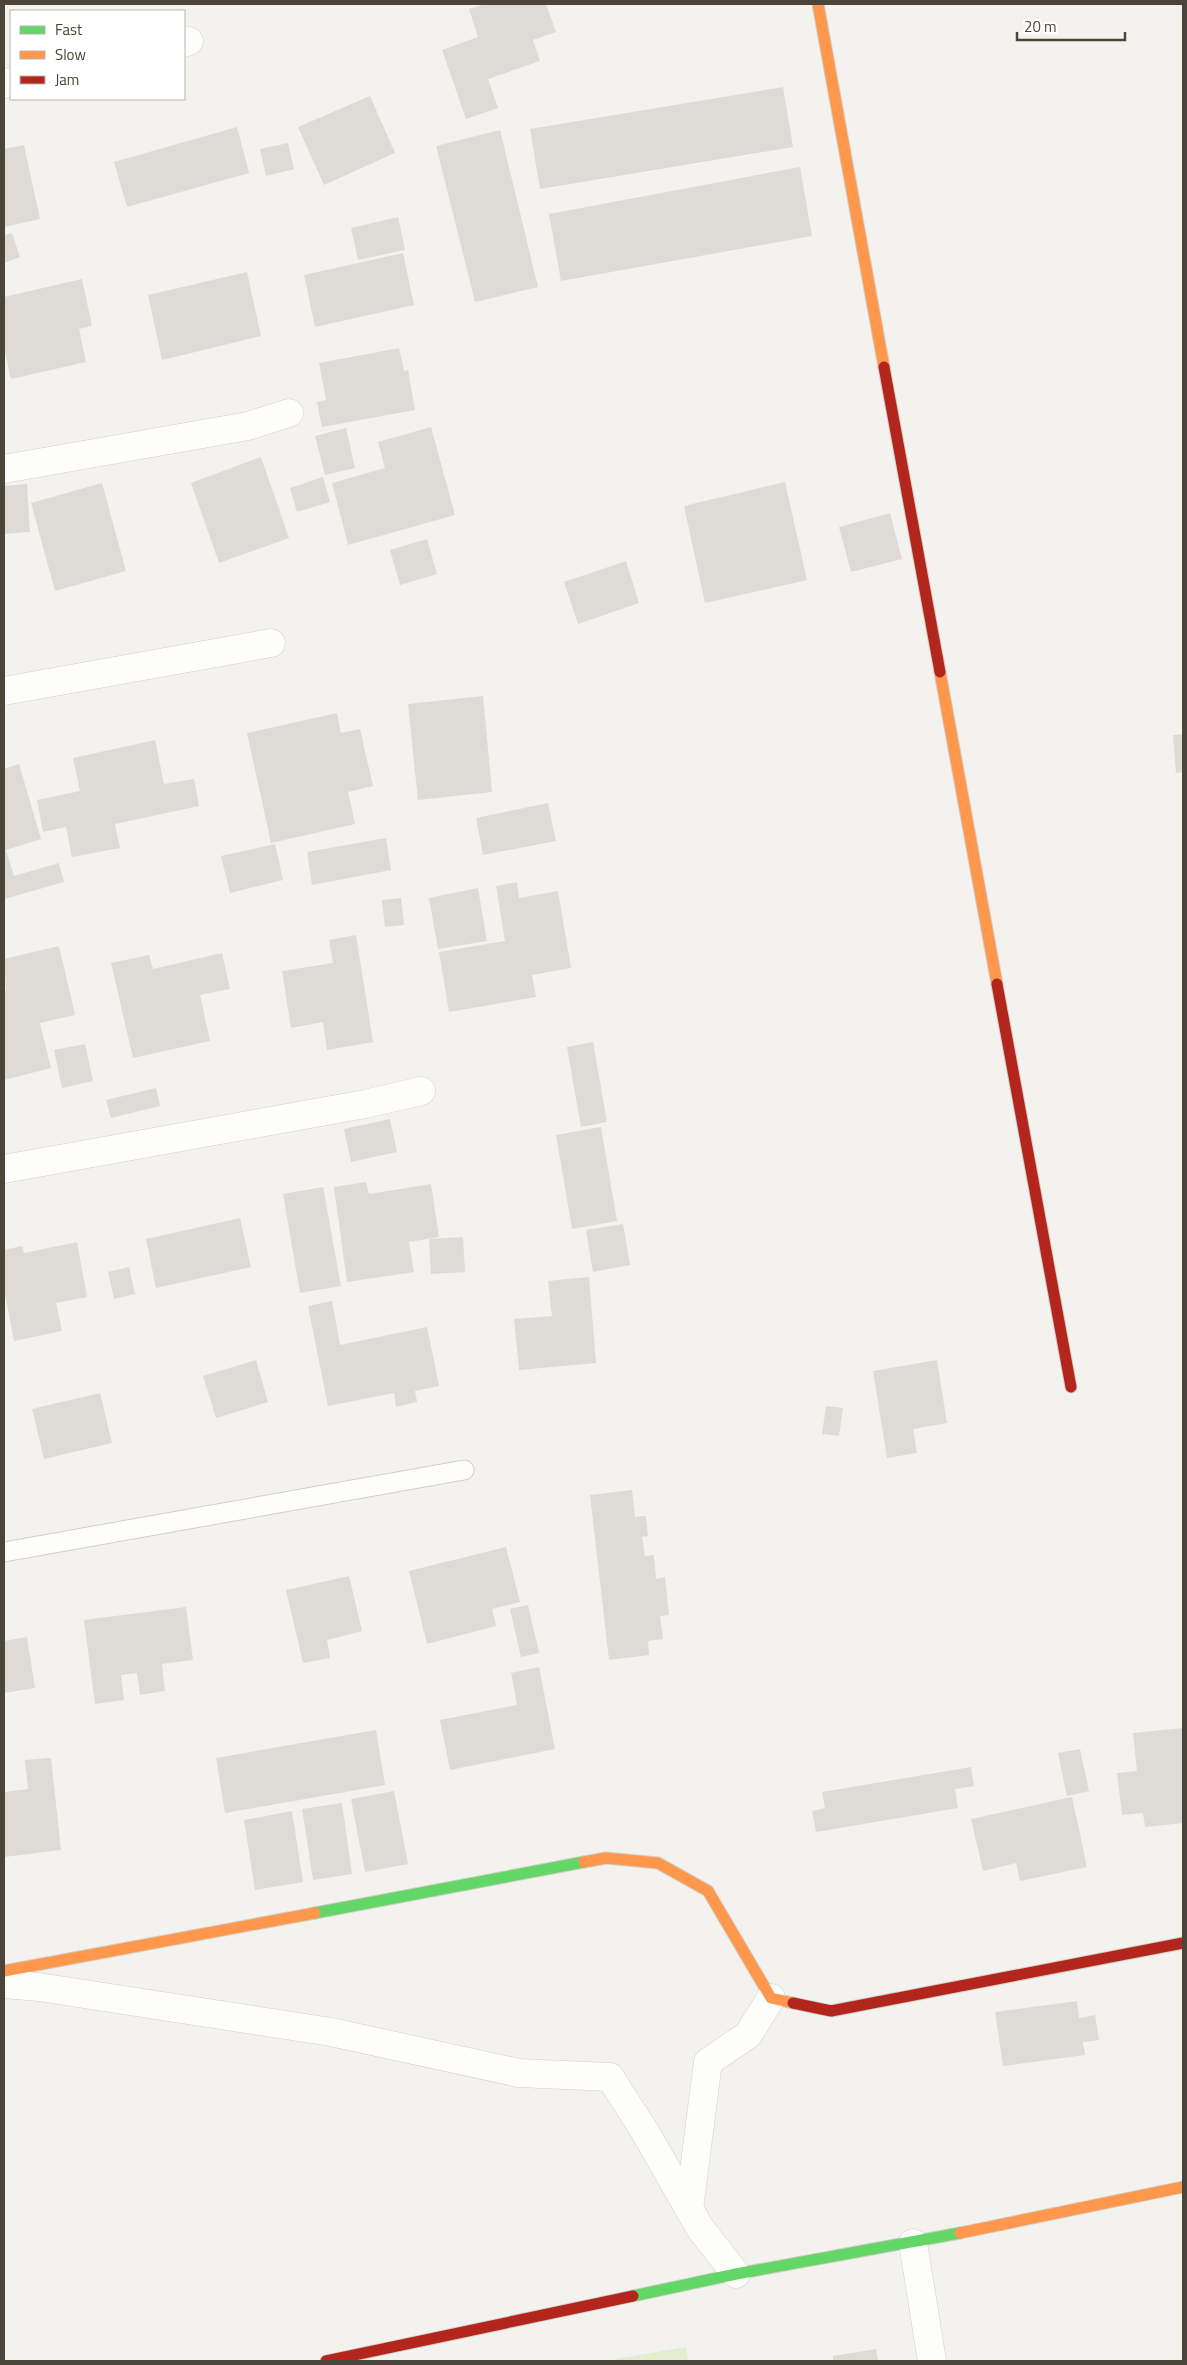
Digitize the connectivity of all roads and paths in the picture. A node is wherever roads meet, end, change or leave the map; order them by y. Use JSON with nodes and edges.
{"nodes":[{"id":1,"x":818,"y":4,"type":"edge"},
{"id":2,"x":289,"y":413,"type":"dead end"},
{"id":3,"x":4,"y":469,"type":"edge"},
{"id":4,"x":271,"y":643,"type":"dead end"},
{"id":5,"x":4,"y":691,"type":"edge"},
{"id":6,"x":421,"y":1091,"type":"dead end"},
{"id":7,"x":4,"y":1169,"type":"edge"},
{"id":8,"x":1071,"y":1388,"type":"dead end"},
{"id":9,"x":464,"y":1470,"type":"dead end"},
{"id":10,"x":4,"y":1552,"type":"edge"},
{"id":11,"x":1183,"y":1943,"type":"edge"},
{"id":12,"x":4,"y":1971,"type":"edge"},
{"id":13,"x":4,"y":1984,"type":"edge"},
{"id":14,"x":771,"y":1998,"type":"junction"},
{"id":15,"x":1183,"y":2187,"type":"edge"},
{"id":16,"x":689,"y":2209,"type":"junction"},
{"id":17,"x":913,"y":2243,"type":"junction"},
{"id":18,"x":736,"y":2274,"type":"junction"},
{"id":19,"x":326,"y":2361,"type":"edge"},
{"id":20,"x":932,"y":2361,"type":"edge"}],
"edges":[{"from":1,"to":8,"type":"street"},
{"from":2,"to":3,"type":"street"},
{"from":4,"to":5,"type":"street"},
{"from":6,"to":7,"type":"street"},
{"from":9,"to":10,"type":"lane"},
{"from":11,"to":14,"type":"street"},
{"from":12,"to":14,"type":"street"},
{"from":13,"to":16,"type":"street"},
{"from":14,"to":16,"type":"street"},
{"from":15,"to":17,"type":"street"},
{"from":16,"to":18,"type":"street"},
{"from":17,"to":18,"type":"street"},
{"from":17,"to":20,"type":"street"},
{"from":18,"to":19,"type":"street"}]}
